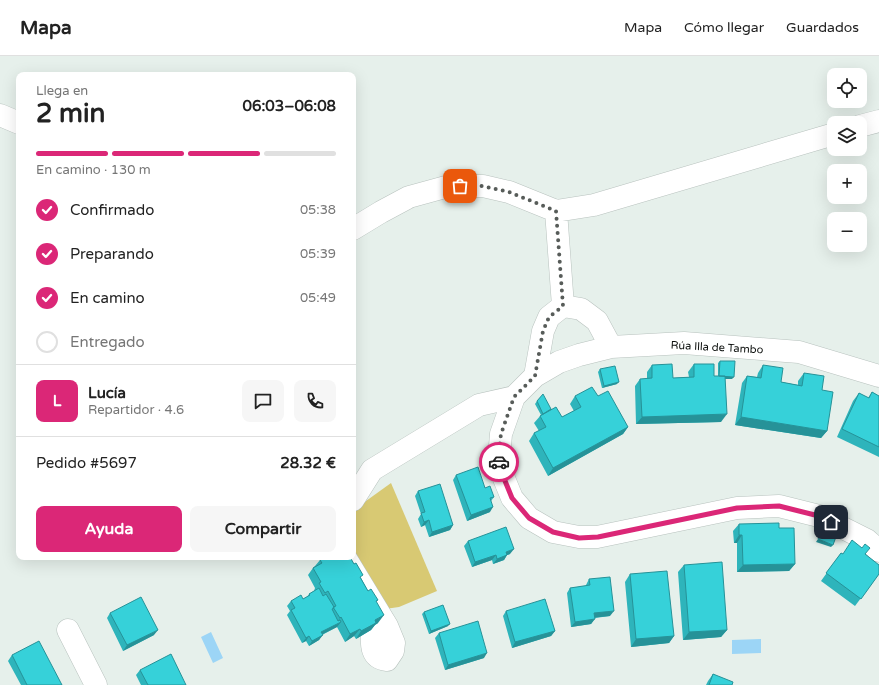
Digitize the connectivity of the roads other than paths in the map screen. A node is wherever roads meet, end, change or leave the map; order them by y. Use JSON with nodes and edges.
{"nodes":[{"id":1,"x":0,"y":115,"type":"edge"},
{"id":2,"x":879,"y":121,"type":"edge"},
{"id":3,"x":16,"y":122,"type":"edge"},
{"id":4,"x":867,"y":124,"type":"edge"},
{"id":5,"x":827,"y":136,"type":"edge"},
{"id":6,"x":556,"y":211,"type":"junction"},
{"id":7,"x":356,"y":227,"type":"edge"},
{"id":8,"x":563,"y":306,"type":"junction"},
{"id":9,"x":611,"y":347,"type":"junction"},
{"id":10,"x":535,"y":376,"type":"junction"},
{"id":11,"x":879,"y":376,"type":"edge"},
{"id":12,"x":514,"y":397,"type":"junction"},
{"id":13,"x":372,"y":470,"type":"junction"},
{"id":14,"x":356,"y":479,"type":"edge"},
{"id":15,"x":356,"y":495,"type":"edge"},
{"id":16,"x":879,"y":550,"type":"edge"},
{"id":17,"x":338,"y":560,"type":"edge"},
{"id":18,"x":372,"y":626,"type":"edge"},
{"id":19,"x":68,"y":630,"type":"dead end"},
{"id":20,"x":96,"y":685,"type":"edge"}],
"edges":[{"from":1,"to":3,"type":"street"},
{"from":2,"to":4,"type":"street"},
{"from":5,"to":6,"type":"street"},
{"from":6,"to":7,"type":"street"},
{"from":6,"to":8,"type":"street"},
{"from":8,"to":9,"type":"street"},
{"from":8,"to":10,"type":"street"},
{"from":9,"to":10,"type":"street","name":"Rúa Illa de Tambo"},
{"from":9,"to":11,"type":"street","name":"Rúa Illa de Tambo"},
{"from":10,"to":12,"type":"street","name":"Rúa Illa de Tambo"},
{"from":12,"to":13,"type":"street"},
{"from":12,"to":16,"type":"street","name":"Rúa Illa de Tambo"},
{"from":13,"to":14,"type":"street"},
{"from":13,"to":15,"type":"street"},
{"from":17,"to":18,"type":"street"},
{"from":19,"to":20,"type":"street"}]}
